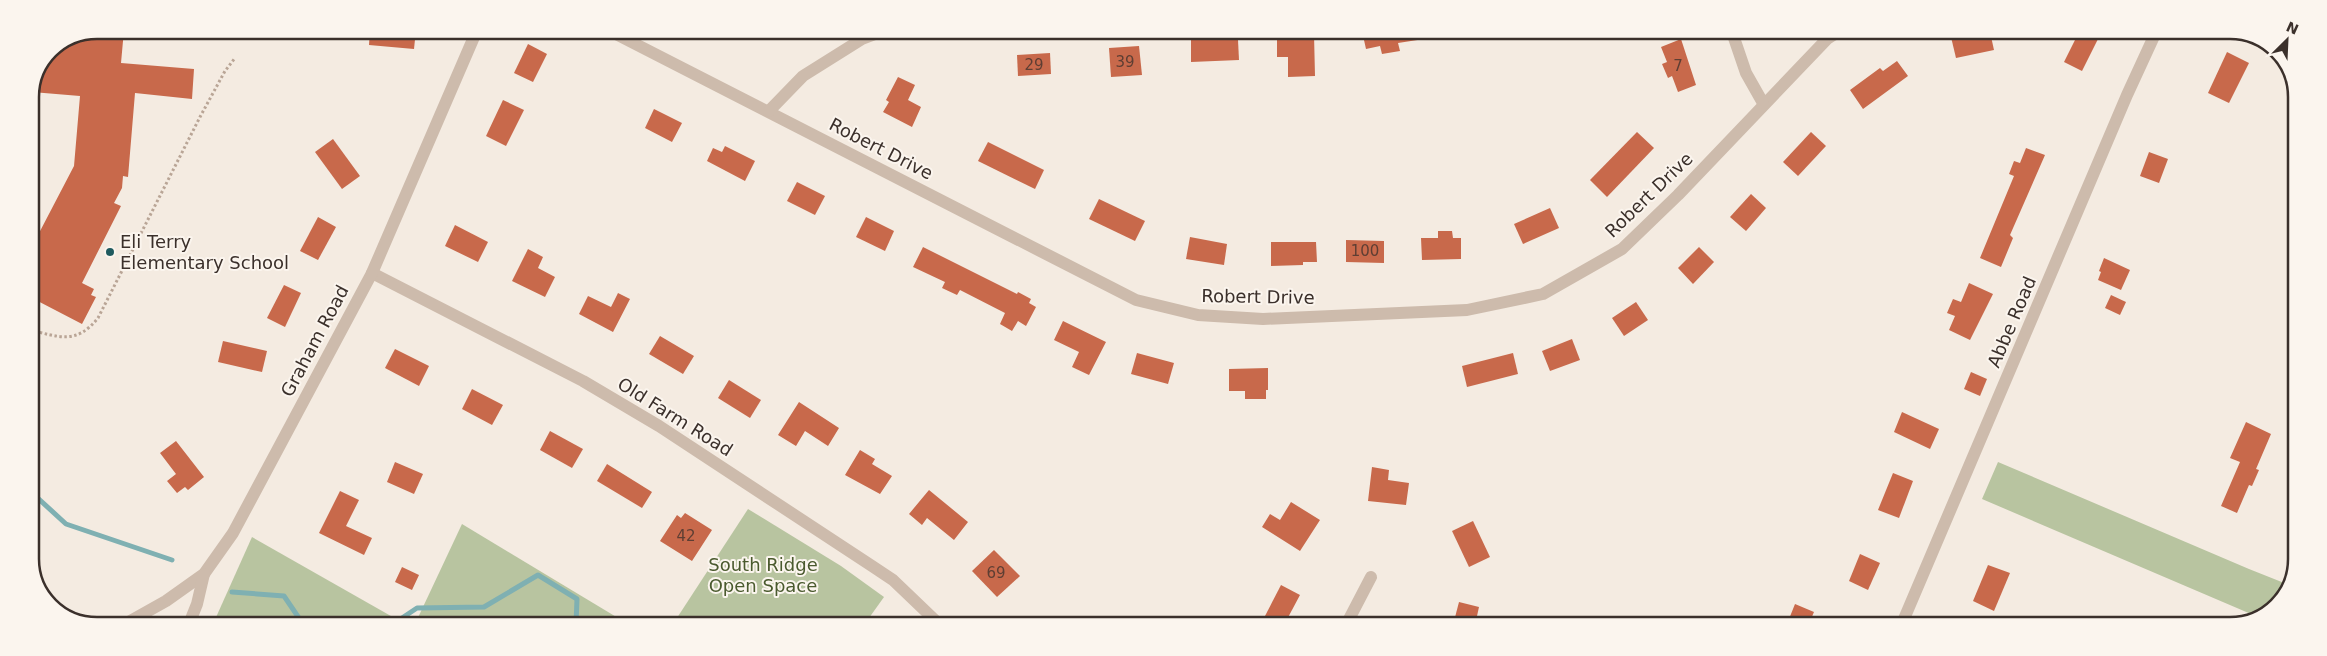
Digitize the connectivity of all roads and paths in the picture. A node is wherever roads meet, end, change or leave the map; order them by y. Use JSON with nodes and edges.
{"nodes":[{"id":1,"x":473,"y":39,"type":"edge"},
{"id":2,"x":628,"y":39,"type":"edge"},
{"id":3,"x":862,"y":39,"type":"edge"},
{"id":4,"x":1734,"y":39,"type":"edge"},
{"id":5,"x":1827,"y":39,"type":"edge"},
{"id":6,"x":2153,"y":39,"type":"edge"},
{"id":7,"x":235,"y":58,"type":"dead end"},
{"id":8,"x":1763,"y":103,"type":"junction"},
{"id":9,"x":769,"y":111,"type":"junction"},
{"id":10,"x":372,"y":273,"type":"junction"},
{"id":11,"x":39,"y":332,"type":"edge"},
{"id":12,"x":204,"y":574,"type":"junction"},
{"id":13,"x":1371,"y":577,"type":"dead end"},
{"id":14,"x":137,"y":617,"type":"edge"},
{"id":15,"x":191,"y":617,"type":"edge"},
{"id":16,"x":931,"y":617,"type":"edge"},
{"id":17,"x":1350,"y":617,"type":"edge"},
{"id":18,"x":1906,"y":617,"type":"edge"}],
"edges":[{"from":1,"to":10,"type":"street","name":"Graham Road"},
{"from":2,"to":9,"type":"street","name":"Robert Drive"},
{"from":3,"to":9,"type":"street"},
{"from":4,"to":8,"type":"street"},
{"from":5,"to":8,"type":"street","name":"Robert Drive"},
{"from":6,"to":18,"type":"street","name":"Abbe Road"},
{"from":7,"to":11,"type":"path"},
{"from":8,"to":9,"type":"street","name":"Robert Drive"},
{"from":10,"to":12,"type":"street","name":"Graham Road"},
{"from":10,"to":16,"type":"street","name":"Old Farm Road"},
{"from":12,"to":14,"type":"street","name":"Graham Road"},
{"from":12,"to":15,"type":"street"},
{"from":13,"to":17,"type":"street"}]}
